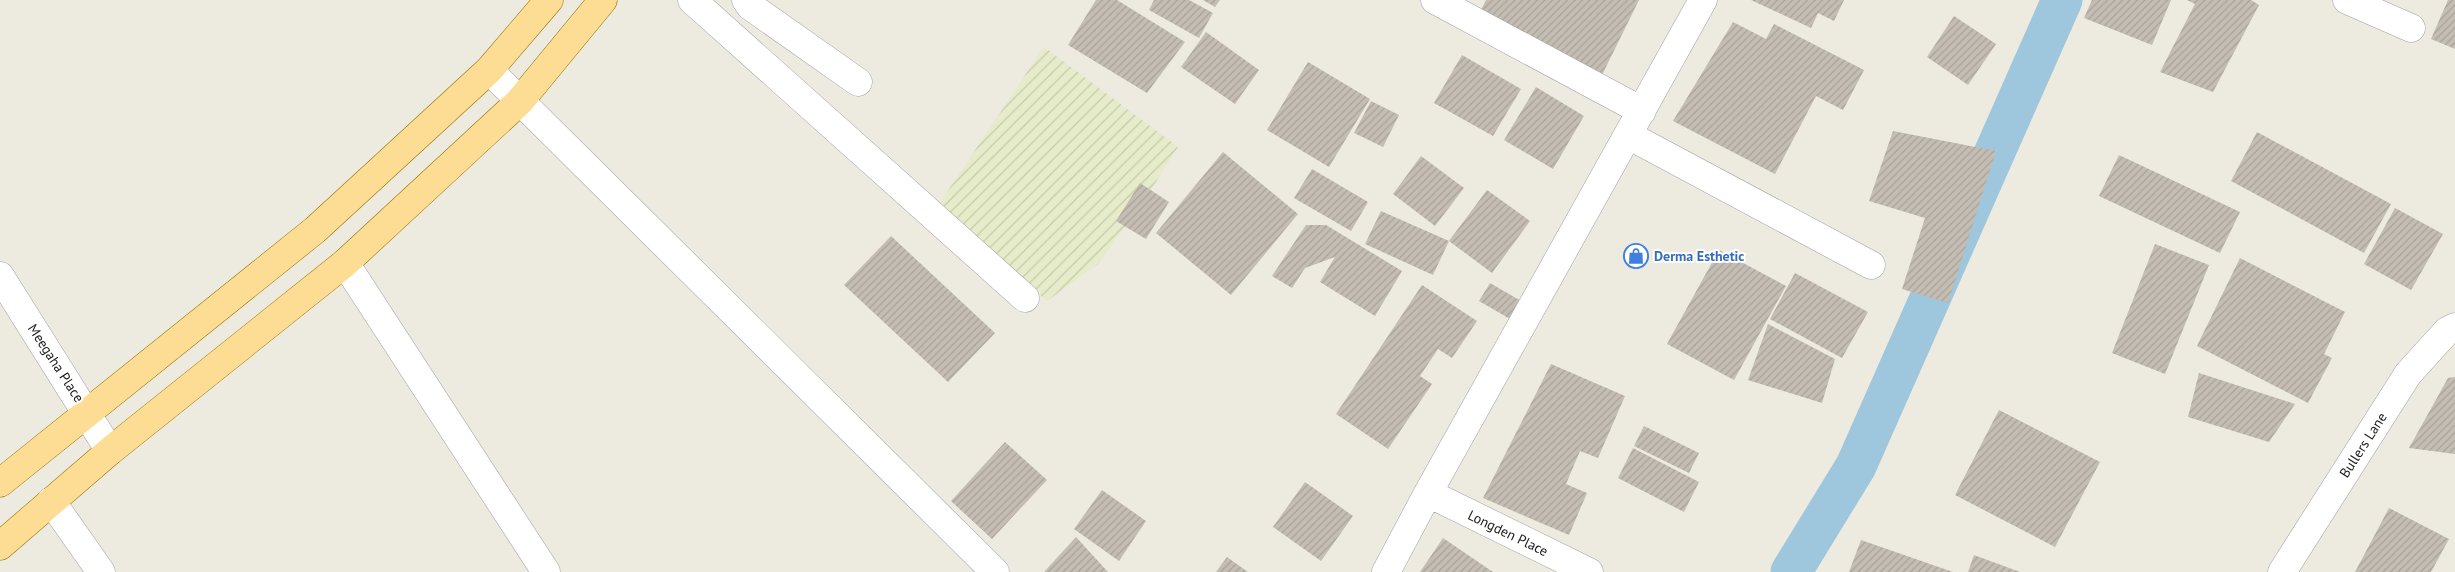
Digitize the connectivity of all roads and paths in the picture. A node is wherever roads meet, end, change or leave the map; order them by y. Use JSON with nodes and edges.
{"nodes":[{"id":1,"x":549,"y":0,"type":"edge"},
{"id":2,"x":603,"y":0,"type":"edge"},
{"id":3,"x":692,"y":0,"type":"edge"},
{"id":4,"x":746,"y":0,"type":"edge"},
{"id":5,"x":1435,"y":0,"type":"edge"},
{"id":6,"x":1703,"y":0,"type":"edge"},
{"id":7,"x":2347,"y":0,"type":"edge"},
{"id":8,"x":2411,"y":28,"type":"dead end"},
{"id":9,"x":488,"y":70,"type":"junction"},
{"id":10,"x":858,"y":82,"type":"dead end"},
{"id":11,"x":519,"y":102,"type":"junction"},
{"id":12,"x":1642,"y":111,"type":"junction"},
{"id":13,"x":1628,"y":135,"type":"junction"},
{"id":14,"x":345,"y":263,"type":"junction"},
{"id":15,"x":1871,"y":266,"type":"dead end"},
{"id":16,"x":0,"y":276,"type":"edge"},
{"id":17,"x":1025,"y":298,"type":"dead end"},
{"id":18,"x":2455,"y":327,"type":"edge"},
{"id":19,"x":86,"y":412,"type":"junction"},
{"id":20,"x":110,"y":451,"type":"junction"},
{"id":21,"x":0,"y":483,"type":"edge"},
{"id":22,"x":1428,"y":493,"type":"junction"},
{"id":23,"x":51,"y":502,"type":"junction"},
{"id":24,"x":0,"y":546,"type":"edge"},
{"id":25,"x":101,"y":572,"type":"edge"},
{"id":26,"x":546,"y":572,"type":"edge"},
{"id":27,"x":995,"y":572,"type":"edge"},
{"id":28,"x":1386,"y":572,"type":"edge"},
{"id":29,"x":1588,"y":572,"type":"edge"},
{"id":30,"x":2282,"y":572,"type":"edge"}],
"edges":[{"from":1,"to":9,"type":"main road"},
{"from":2,"to":11,"type":"main road"},
{"from":3,"to":17,"type":"street"},
{"from":4,"to":10,"type":"street"},
{"from":5,"to":12,"type":"street"},
{"from":6,"to":12,"type":"street"},
{"from":7,"to":8,"type":"street"},
{"from":9,"to":11,"type":"street"},
{"from":9,"to":19,"type":"main road"},
{"from":11,"to":14,"type":"main road"},
{"from":11,"to":27,"type":"street"},
{"from":12,"to":13,"type":"street"},
{"from":13,"to":15,"type":"street"},
{"from":13,"to":22,"type":"street"},
{"from":14,"to":20,"type":"main road"},
{"from":14,"to":26,"type":"street"},
{"from":16,"to":19,"type":"street","name":"Meegaha Place"},
{"from":18,"to":30,"type":"street","name":"Bullers Lane"},
{"from":19,"to":20,"type":"street","name":"Meegaha Place"},
{"from":19,"to":21,"type":"main road"},
{"from":20,"to":23,"type":"main road"},
{"from":22,"to":28,"type":"street"},
{"from":22,"to":29,"type":"street","name":"Longden Place"},
{"from":23,"to":24,"type":"main road"},
{"from":23,"to":25,"type":"street"}]}
